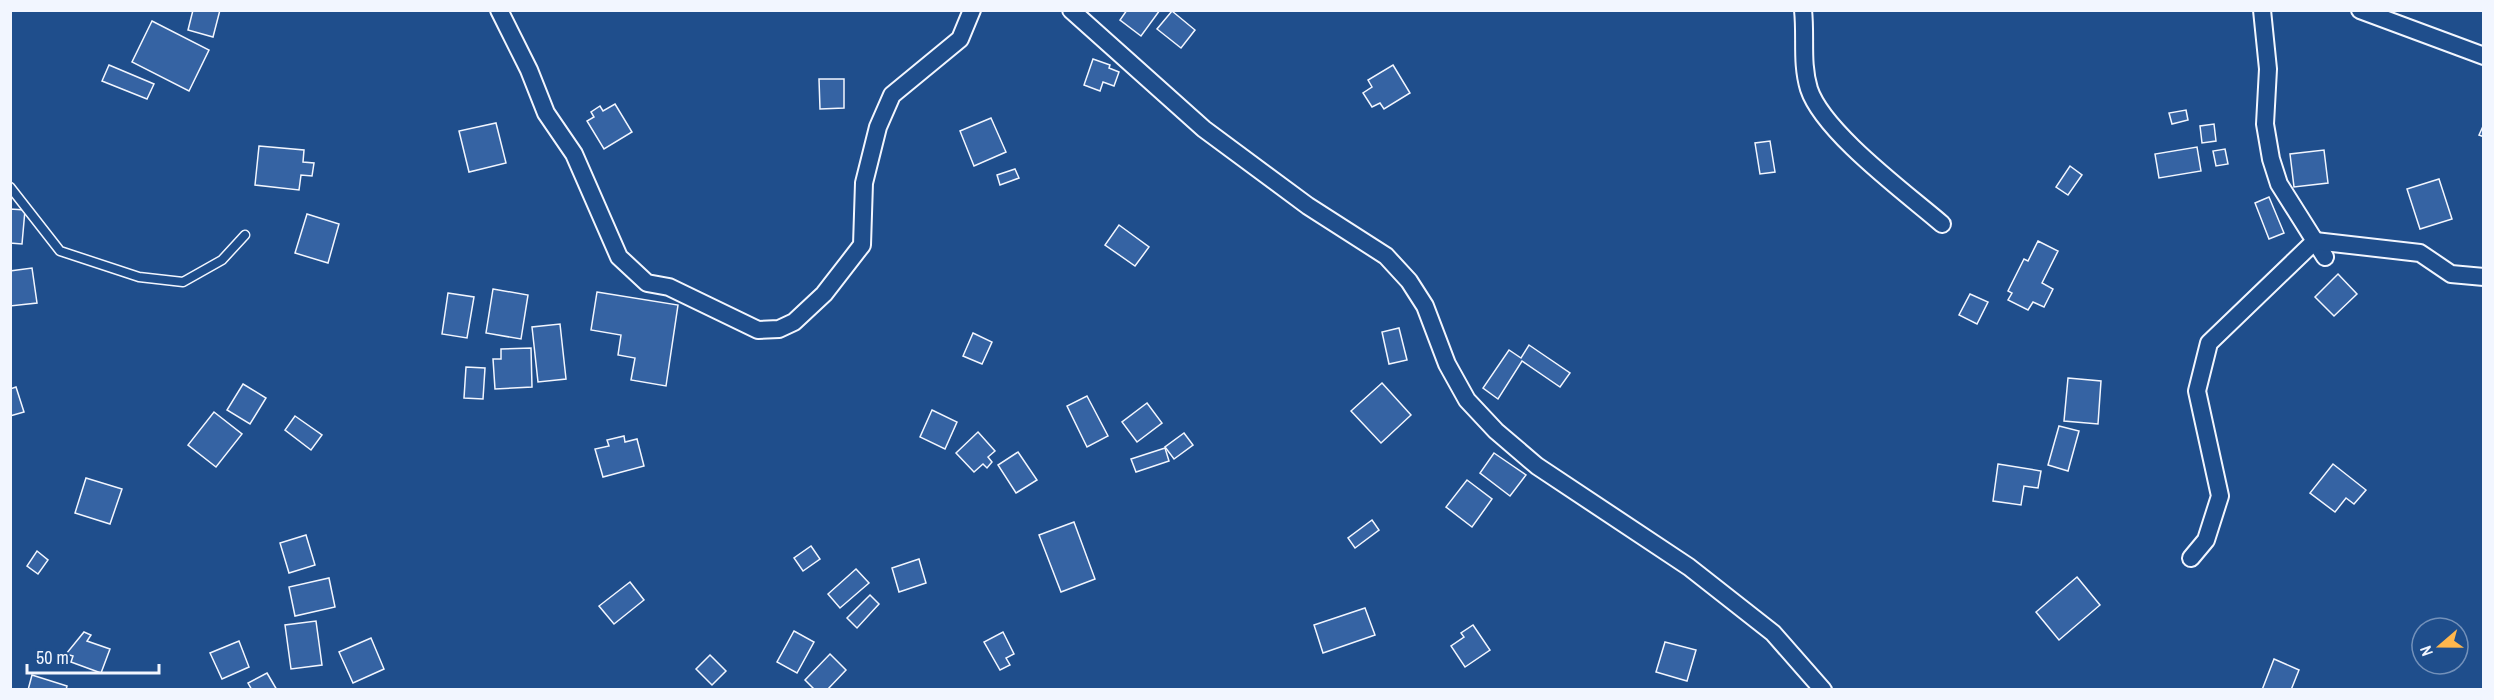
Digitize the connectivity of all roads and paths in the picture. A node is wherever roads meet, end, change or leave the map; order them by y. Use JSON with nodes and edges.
{"nodes":[{"id":1,"x":499,"y":10,"type":"edge"},
{"id":2,"x":972,"y":10,"type":"edge"},
{"id":3,"x":1071,"y":10,"type":"edge"},
{"id":4,"x":1803,"y":10,"type":"edge"},
{"id":5,"x":2262,"y":10,"type":"edge"},
{"id":6,"x":2360,"y":10,"type":"edge"},
{"id":7,"x":2484,"y":56,"type":"edge"},
{"id":8,"x":10,"y":188,"type":"edge"},
{"id":9,"x":1942,"y":224,"type":"dead end"},
{"id":10,"x":245,"y":235,"type":"dead end"},
{"id":11,"x":2315,"y":241,"type":"junction"},
{"id":12,"x":2325,"y":257,"type":"dead end"},
{"id":13,"x":2484,"y":277,"type":"edge"},
{"id":14,"x":2191,"y":558,"type":"dead end"},
{"id":15,"x":1823,"y":690,"type":"edge"}],
"edges":[{"from":1,"to":2,"type":"street"},
{"from":3,"to":15,"type":"street"},
{"from":4,"to":9,"type":"street"},
{"from":5,"to":11,"type":"street"},
{"from":6,"to":7,"type":"street"},
{"from":8,"to":10,"type":"lane"},
{"from":11,"to":12,"type":"street"},
{"from":11,"to":13,"type":"street"},
{"from":11,"to":14,"type":"street"}]}
